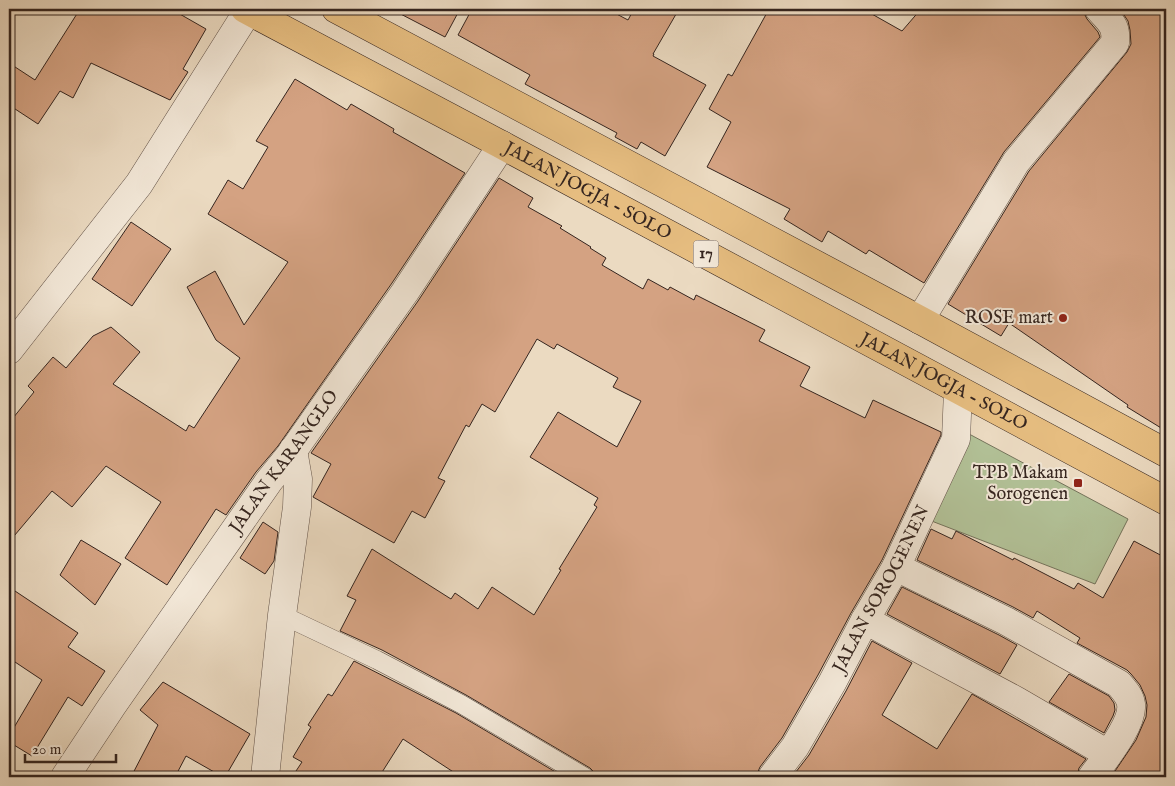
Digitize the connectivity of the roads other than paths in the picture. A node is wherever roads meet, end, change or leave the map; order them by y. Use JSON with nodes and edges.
{"nodes":[{"id":1,"x":336,"y":9,"type":"edge"},
{"id":2,"x":1099,"y":9,"type":"edge"},
{"id":3,"x":247,"y":10,"type":"edge"},
{"id":4,"x":502,"y":145,"type":"junction"},
{"id":5,"x":920,"y":320,"type":"junction"},
{"id":6,"x":9,"y":350,"type":"edge"},
{"id":7,"x":958,"y":390,"type":"junction"},
{"id":8,"x":291,"y":453,"type":"junction"},
{"id":9,"x":1166,"y":454,"type":"edge"},
{"id":10,"x":1166,"y":501,"type":"edge"},
{"id":11,"x":896,"y":567,"type":"junction"},
{"id":12,"x":282,"y":615,"type":"junction"},
{"id":13,"x":865,"y":620,"type":"junction"},
{"id":14,"x":1108,"y":754,"type":"junction"},
{"id":15,"x":65,"y":777,"type":"edge"},
{"id":16,"x":265,"y":777,"type":"edge"},
{"id":17,"x":585,"y":777,"type":"edge"},
{"id":18,"x":772,"y":777,"type":"edge"},
{"id":19,"x":1092,"y":777,"type":"edge"}],
"edges":[{"from":1,"to":5,"type":"highway","number":"17"},
{"from":2,"to":5,"type":"street"},
{"from":3,"to":4,"type":"highway","name":"JALAN JOGJA - SOLO","number":"17"},
{"from":3,"to":6,"type":"street"},
{"from":4,"to":7,"type":"highway","name":"JALAN JOGJA - SOLO","number":"17"},
{"from":4,"to":8,"type":"street","name":"JALAN KARANGLO"},
{"from":5,"to":9,"type":"highway","number":"17"},
{"from":7,"to":10,"type":"highway","name":"JALAN JOGJA - SOLO","number":"17"},
{"from":7,"to":11,"type":"street","name":"JALAN SOROGENEN"},
{"from":8,"to":12,"type":"street"},
{"from":8,"to":15,"type":"street","name":"JALAN KARANGLO"},
{"from":11,"to":13,"type":"street","name":"JALAN SOROGENEN"},
{"from":11,"to":14,"type":"street"},
{"from":12,"to":16,"type":"street"},
{"from":12,"to":17,"type":"lane"},
{"from":13,"to":14,"type":"street"},
{"from":13,"to":18,"type":"street","name":"JALAN SOROGENEN"},
{"from":14,"to":19,"type":"street"}]}
